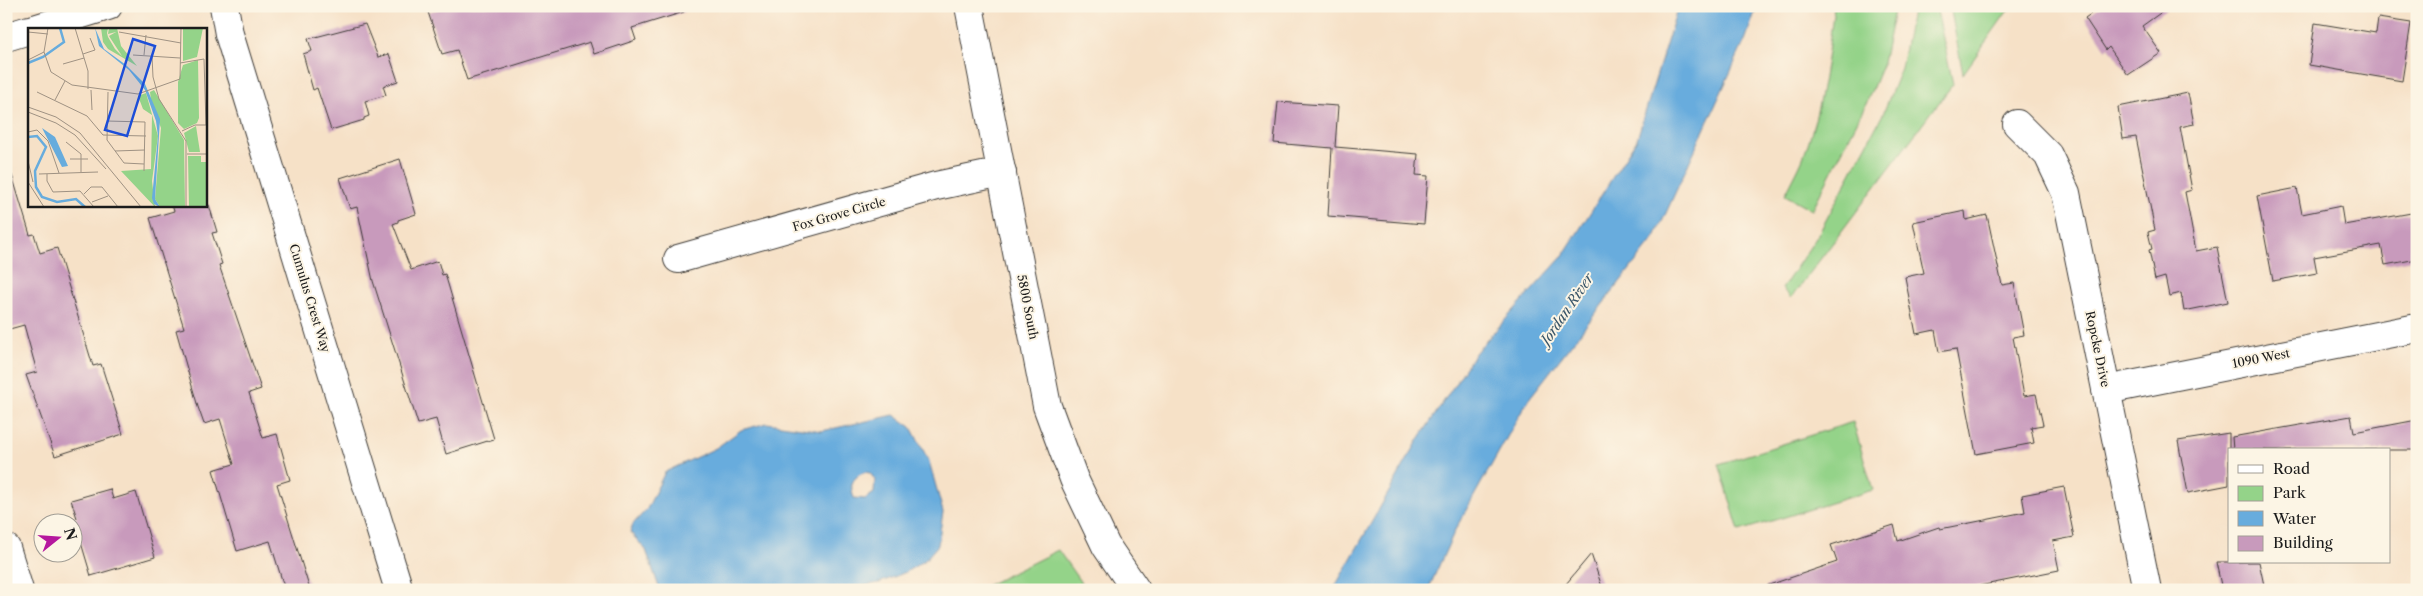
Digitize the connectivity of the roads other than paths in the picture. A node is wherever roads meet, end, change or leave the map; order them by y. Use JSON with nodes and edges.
{"nodes":[{"id":1,"x":108,"y":6,"type":"edge"},
{"id":2,"x":224,"y":6,"type":"edge"},
{"id":3,"x":969,"y":6,"type":"edge"},
{"id":4,"x":37,"y":28,"type":"edge"},
{"id":5,"x":28,"y":30,"type":"edge"},
{"id":6,"x":6,"y":37,"type":"edge"},
{"id":7,"x":2017,"y":124,"type":"dead end"},
{"id":8,"x":1002,"y":172,"type":"junction"},
{"id":9,"x":678,"y":259,"type":"dead end"},
{"id":10,"x":2417,"y":328,"type":"edge"},
{"id":11,"x":2106,"y":390,"type":"junction"},
{"id":12,"x":6,"y":548,"type":"edge"},
{"id":13,"x":19,"y":590,"type":"edge"},
{"id":14,"x":399,"y":590,"type":"edge"},
{"id":15,"x":1136,"y":590,"type":"edge"},
{"id":16,"x":2147,"y":590,"type":"edge"}],
"edges":[{"from":1,"to":4,"type":"street"},
{"from":2,"to":14,"type":"street","name":"Cumulus Crest Way"},
{"from":3,"to":8,"type":"street","name":"5800 South"},
{"from":5,"to":6,"type":"street"},
{"from":7,"to":11,"type":"street","name":"Ropcke Drive"},
{"from":8,"to":9,"type":"street","name":"Fox Grove Circle"},
{"from":8,"to":15,"type":"street","name":"5800 South"},
{"from":10,"to":11,"type":"street","name":"1090 West"},
{"from":11,"to":16,"type":"street","name":"Ropcke Drive"},
{"from":12,"to":13,"type":"street"}]}
